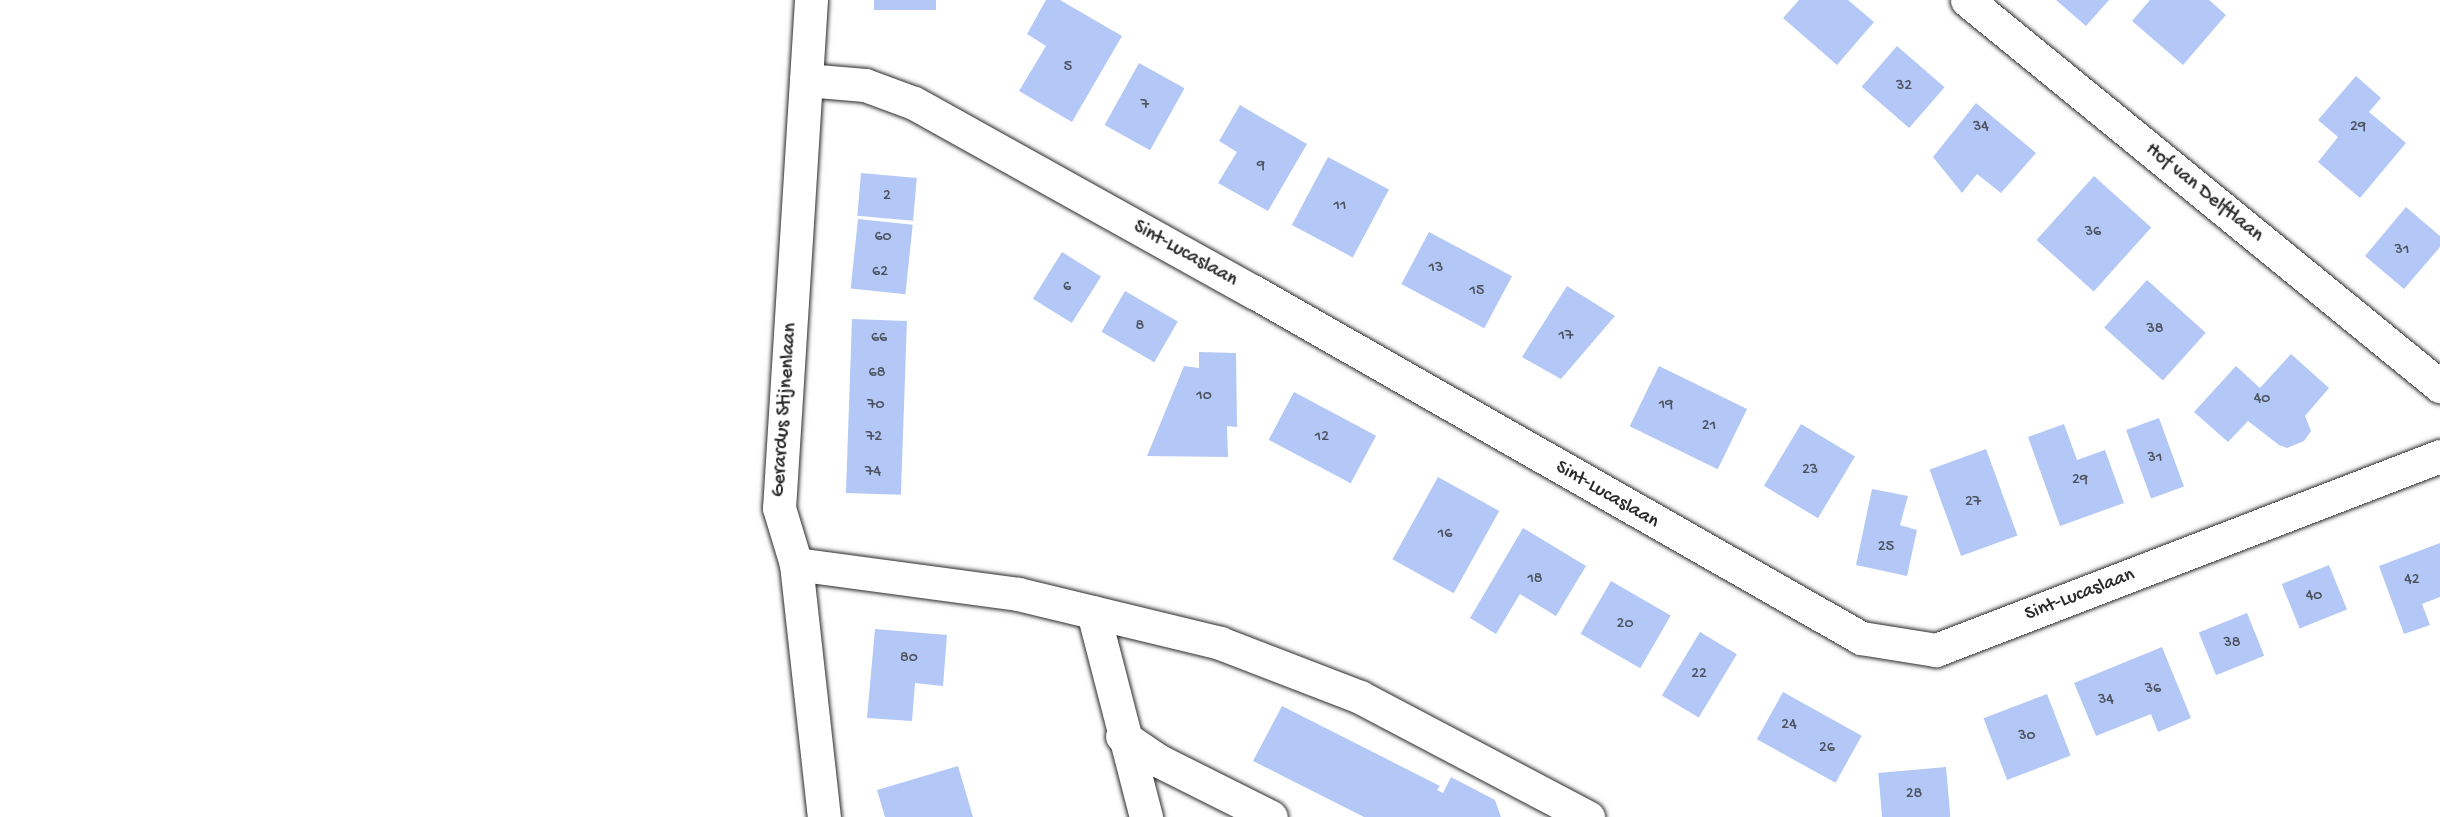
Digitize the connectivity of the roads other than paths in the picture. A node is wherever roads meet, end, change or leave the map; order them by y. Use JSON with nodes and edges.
{"nodes":[{"id":1,"x":810,"y":0,"type":"edge"},
{"id":2,"x":1967,"y":0,"type":"edge"},
{"id":3,"x":806,"y":80,"type":"junction"},
{"id":4,"x":2440,"y":386,"type":"edge"},
{"id":5,"x":2440,"y":456,"type":"edge"},
{"id":6,"x":796,"y":564,"type":"junction"},
{"id":7,"x":1093,"y":612,"type":"junction"},
{"id":8,"x":1122,"y":736,"type":"junction"},
{"id":9,"x":824,"y":817,"type":"edge"},
{"id":10,"x":1146,"y":817,"type":"edge"},
{"id":11,"x":1271,"y":817,"type":"edge"},
{"id":12,"x":1588,"y":817,"type":"edge"}],
"edges":[{"from":1,"to":3,"type":"street","name":"Gerardus Stijnenlaan"},
{"from":2,"to":4,"type":"street","name":"Hof van Delftlaan"},
{"from":3,"to":5,"type":"street","name":"Sint-Lucaslaan"},
{"from":3,"to":6,"type":"street","name":"Gerardus Stijnenlaan"},
{"from":6,"to":7,"type":"street"},
{"from":6,"to":9,"type":"street","name":"Gerardus Stijnenlaan"},
{"from":7,"to":8,"type":"street"},
{"from":7,"to":12,"type":"street"},
{"from":8,"to":10,"type":"street"},
{"from":8,"to":11,"type":"street"}]}
